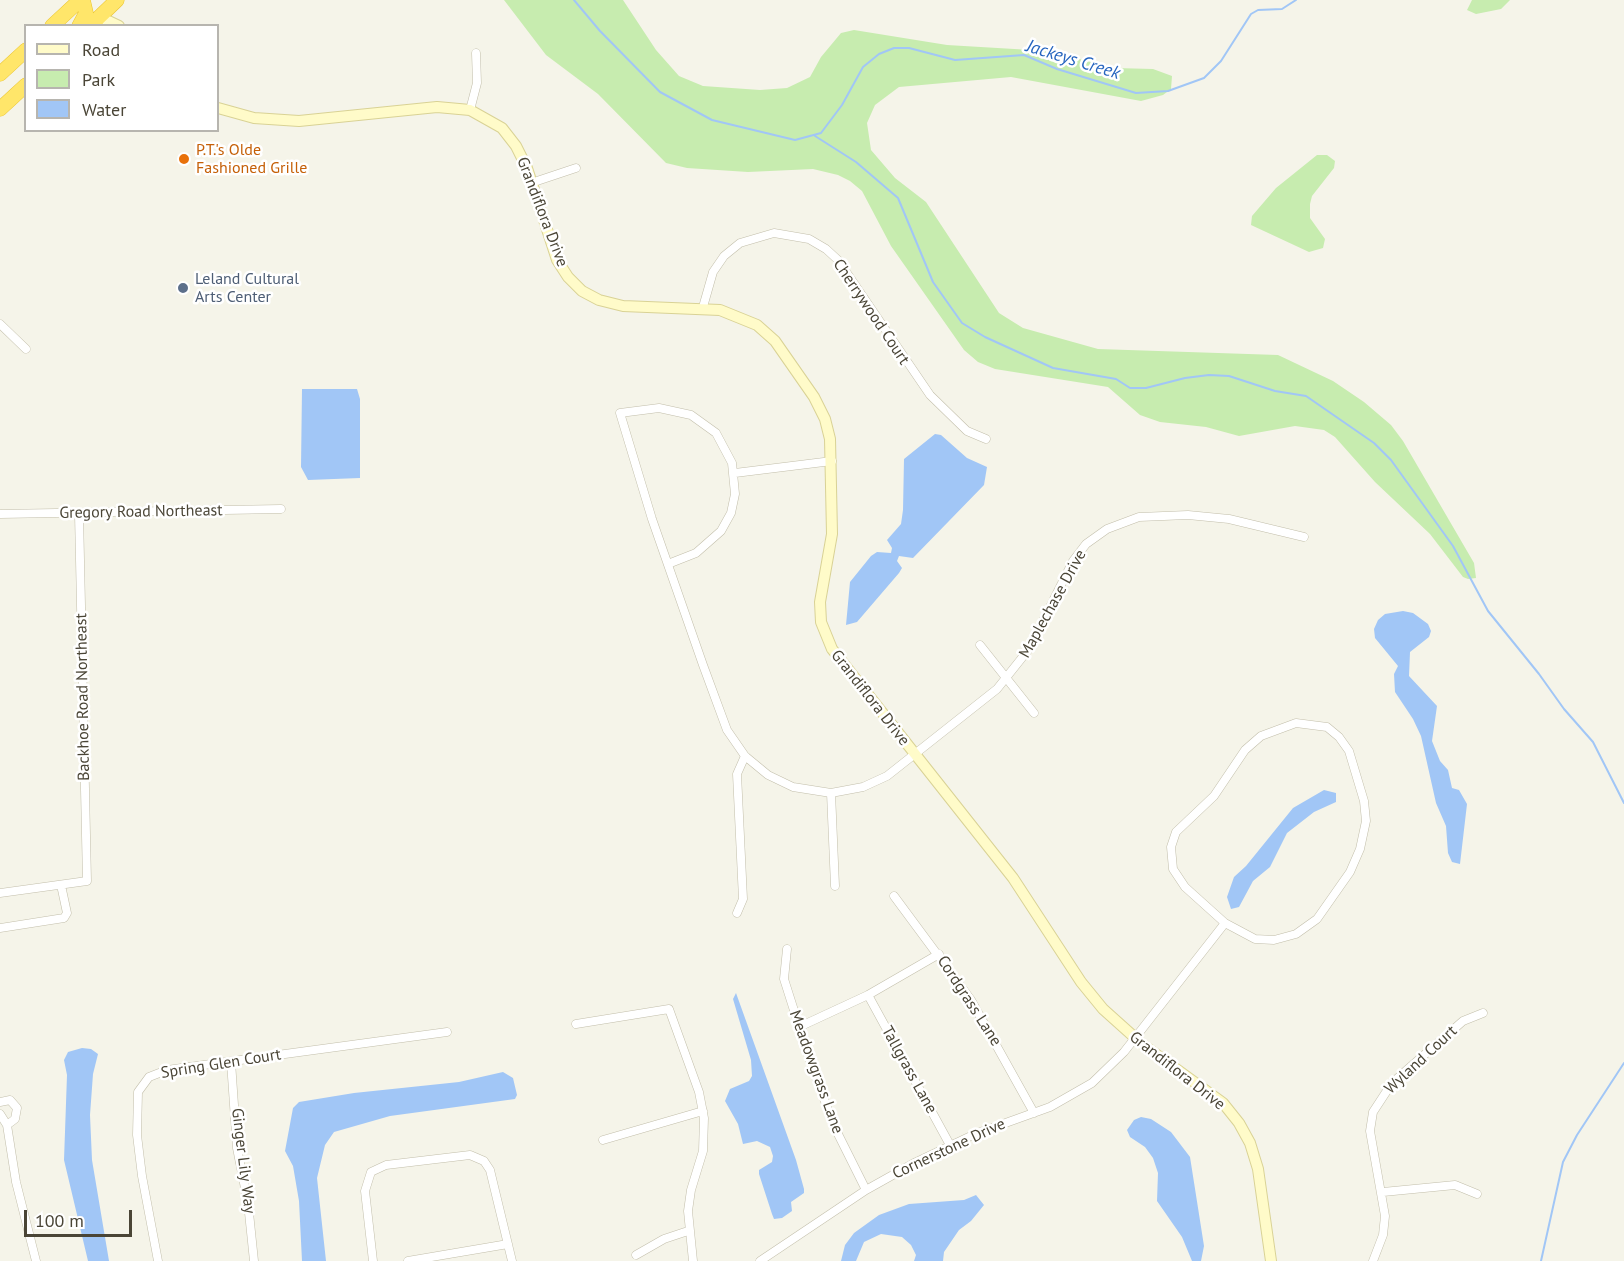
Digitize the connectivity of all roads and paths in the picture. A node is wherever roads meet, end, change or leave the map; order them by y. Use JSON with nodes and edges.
{"nodes":[{"id":1,"x":81,"y":0,"type":"edge"},
{"id":2,"x":98,"y":0,"type":"edge"},
{"id":3,"x":117,"y":0,"type":"edge"},
{"id":4,"x":98,"y":23,"type":"edge"},
{"id":5,"x":54,"y":24,"type":"edge"},
{"id":6,"x":81,"y":24,"type":"edge"},
{"id":7,"x":24,"y":53,"type":"edge"},
{"id":8,"x":476,"y":53,"type":"dead end"},
{"id":9,"x":0,"y":74,"type":"edge"},
{"id":10,"x":24,"y":88,"type":"edge"},
{"id":11,"x":219,"y":108,"type":"edge"},
{"id":12,"x":0,"y":109,"type":"edge"},
{"id":13,"x":470,"y":110,"type":"junction"},
{"id":14,"x":576,"y":168,"type":"dead end"},
{"id":15,"x":531,"y":183,"type":"junction"},
{"id":16,"x":704,"y":307,"type":"junction"},
{"id":17,"x":0,"y":324,"type":"edge"},
{"id":18,"x":26,"y":349,"type":"dead end"},
{"id":19,"x":986,"y":440,"type":"dead end"},
{"id":20,"x":832,"y":461,"type":"junction"},
{"id":21,"x":735,"y":473,"type":"junction"},
{"id":22,"x":281,"y":509,"type":"dead end"},
{"id":23,"x":0,"y":514,"type":"edge"},
{"id":24,"x":80,"y":514,"type":"junction"},
{"id":25,"x":1304,"y":537,"type":"dead end"},
{"id":26,"x":668,"y":564,"type":"junction"},
{"id":27,"x":980,"y":645,"type":"dead end"},
{"id":28,"x":1007,"y":679,"type":"junction"},
{"id":29,"x":1034,"y":713,"type":"dead end"},
{"id":30,"x":745,"y":756,"type":"junction"},
{"id":31,"x":915,"y":756,"type":"junction"},
{"id":32,"x":831,"y":793,"type":"junction"},
{"id":33,"x":61,"y":885,"type":"junction"},
{"id":34,"x":835,"y":886,"type":"dead end"},
{"id":35,"x":0,"y":893,"type":"edge"},
{"id":36,"x":894,"y":896,"type":"dead end"},
{"id":37,"x":737,"y":913,"type":"dead end"},
{"id":38,"x":1225,"y":923,"type":"junction"},
{"id":39,"x":0,"y":928,"type":"edge"},
{"id":40,"x":787,"y":949,"type":"dead end"},
{"id":41,"x":939,"y":954,"type":"junction"},
{"id":42,"x":868,"y":995,"type":"junction"},
{"id":43,"x":1484,"y":1013,"type":"dead end"},
{"id":44,"x":576,"y":1024,"type":"dead end"},
{"id":45,"x":799,"y":1027,"type":"junction"},
{"id":46,"x":447,"y":1032,"type":"dead end"},
{"id":47,"x":1136,"y":1039,"type":"junction"},
{"id":48,"x":231,"y":1062,"type":"junction"},
{"id":49,"x":0,"y":1102,"type":"edge"},
{"id":50,"x":703,"y":1112,"type":"junction"},
{"id":51,"x":1034,"y":1113,"type":"junction"},
{"id":52,"x":0,"y":1114,"type":"edge"},
{"id":53,"x":7,"y":1125,"type":"junction"},
{"id":54,"x":603,"y":1140,"type":"dead end"},
{"id":55,"x":950,"y":1145,"type":"junction"},
{"id":56,"x":866,"y":1190,"type":"junction"},
{"id":57,"x":1383,"y":1192,"type":"junction"},
{"id":58,"x":1477,"y":1194,"type":"dead end"},
{"id":59,"x":688,"y":1231,"type":"junction"},
{"id":60,"x":508,"y":1244,"type":"junction"},
{"id":61,"x":636,"y":1255,"type":"dead end"},
{"id":62,"x":36,"y":1261,"type":"edge"},
{"id":63,"x":158,"y":1261,"type":"edge"},
{"id":64,"x":255,"y":1261,"type":"edge"},
{"id":65,"x":373,"y":1261,"type":"edge"},
{"id":66,"x":408,"y":1261,"type":"edge"},
{"id":67,"x":512,"y":1261,"type":"edge"},
{"id":68,"x":693,"y":1261,"type":"edge"},
{"id":69,"x":760,"y":1261,"type":"edge"},
{"id":70,"x":1271,"y":1261,"type":"edge"},
{"id":71,"x":1373,"y":1261,"type":"edge"}],
"edges":[{"from":1,"to":5,"type":"highway"},
{"from":1,"to":6,"type":"highway"},
{"from":2,"to":4,"type":"highway"},
{"from":3,"to":4,"type":"highway"},
{"from":7,"to":9,"type":"highway"},
{"from":8,"to":13,"type":"street"},
{"from":10,"to":12,"type":"highway"},
{"from":11,"to":13,"type":"street","name":"Grandiflora Drive"},
{"from":13,"to":15,"type":"street","name":"Grandiflora Drive"},
{"from":14,"to":15,"type":"street"},
{"from":15,"to":16,"type":"street","name":"Grandiflora Drive"},
{"from":16,"to":19,"type":"street","name":"Cherrywood Court"},
{"from":16,"to":20,"type":"street","name":"Grandiflora Drive"},
{"from":17,"to":18,"type":"street"},
{"from":20,"to":21,"type":"street"},
{"from":20,"to":31,"type":"street","name":"Grandiflora Drive"},
{"from":21,"to":26,"type":"street"},
{"from":21,"to":26,"type":"street","name":"Maplechase Drive"},
{"from":22,"to":24,"type":"street","name":"Gregory Road Northeast"},
{"from":23,"to":24,"type":"street","name":"Gregory Road Northeast"},
{"from":24,"to":33,"type":"street","name":"Backhoe Road Northeast"},
{"from":25,"to":28,"type":"street","name":"Maplechase Drive"},
{"from":26,"to":30,"type":"street","name":"Maplechase Drive"},
{"from":27,"to":28,"type":"street"},
{"from":28,"to":29,"type":"street"},
{"from":28,"to":31,"type":"street","name":"Maplechase Drive"},
{"from":30,"to":32,"type":"street","name":"Maplechase Drive"},
{"from":30,"to":37,"type":"street"},
{"from":31,"to":32,"type":"street","name":"Maplechase Drive"},
{"from":31,"to":47,"type":"street","name":"Grandiflora Drive"},
{"from":32,"to":34,"type":"street"},
{"from":33,"to":35,"type":"street"},
{"from":33,"to":39,"type":"street"},
{"from":36,"to":41,"type":"street","name":"Cordgrass Lane"},
{"from":38,"to":38,"type":"street"},
{"from":38,"to":47,"type":"street","name":"Cornerstone Drive"},
{"from":40,"to":45,"type":"street","name":"Meadowgrass Lane"},
{"from":41,"to":42,"type":"street"},
{"from":41,"to":51,"type":"street","name":"Cordgrass Lane"},
{"from":42,"to":45,"type":"street"},
{"from":42,"to":55,"type":"street","name":"Tallgrass Lane"},
{"from":43,"to":57,"type":"street","name":"Wyland Court"},
{"from":44,"to":50,"type":"street"},
{"from":45,"to":56,"type":"street","name":"Meadowgrass Lane"},
{"from":46,"to":48,"type":"street","name":"Spring Glen Court"},
{"from":47,"to":51,"type":"street","name":"Cornerstone Drive"},
{"from":47,"to":70,"type":"street","name":"Grandiflora Drive"},
{"from":48,"to":63,"type":"street","name":"Spring Glen Court"},
{"from":48,"to":64,"type":"street","name":"Ginger Lily Way"},
{"from":49,"to":53,"type":"street"},
{"from":50,"to":54,"type":"street"},
{"from":50,"to":59,"type":"street"},
{"from":51,"to":55,"type":"street","name":"Cornerstone Drive"},
{"from":52,"to":53,"type":"street"},
{"from":53,"to":62,"type":"street"},
{"from":55,"to":56,"type":"street","name":"Cornerstone Drive"},
{"from":56,"to":69,"type":"street","name":"Cornerstone Drive"},
{"from":57,"to":58,"type":"street"},
{"from":57,"to":71,"type":"street","name":"Wyland Court"},
{"from":59,"to":61,"type":"street"},
{"from":59,"to":68,"type":"street"},
{"from":60,"to":65,"type":"street"},
{"from":60,"to":66,"type":"street"},
{"from":60,"to":67,"type":"street"}]}
